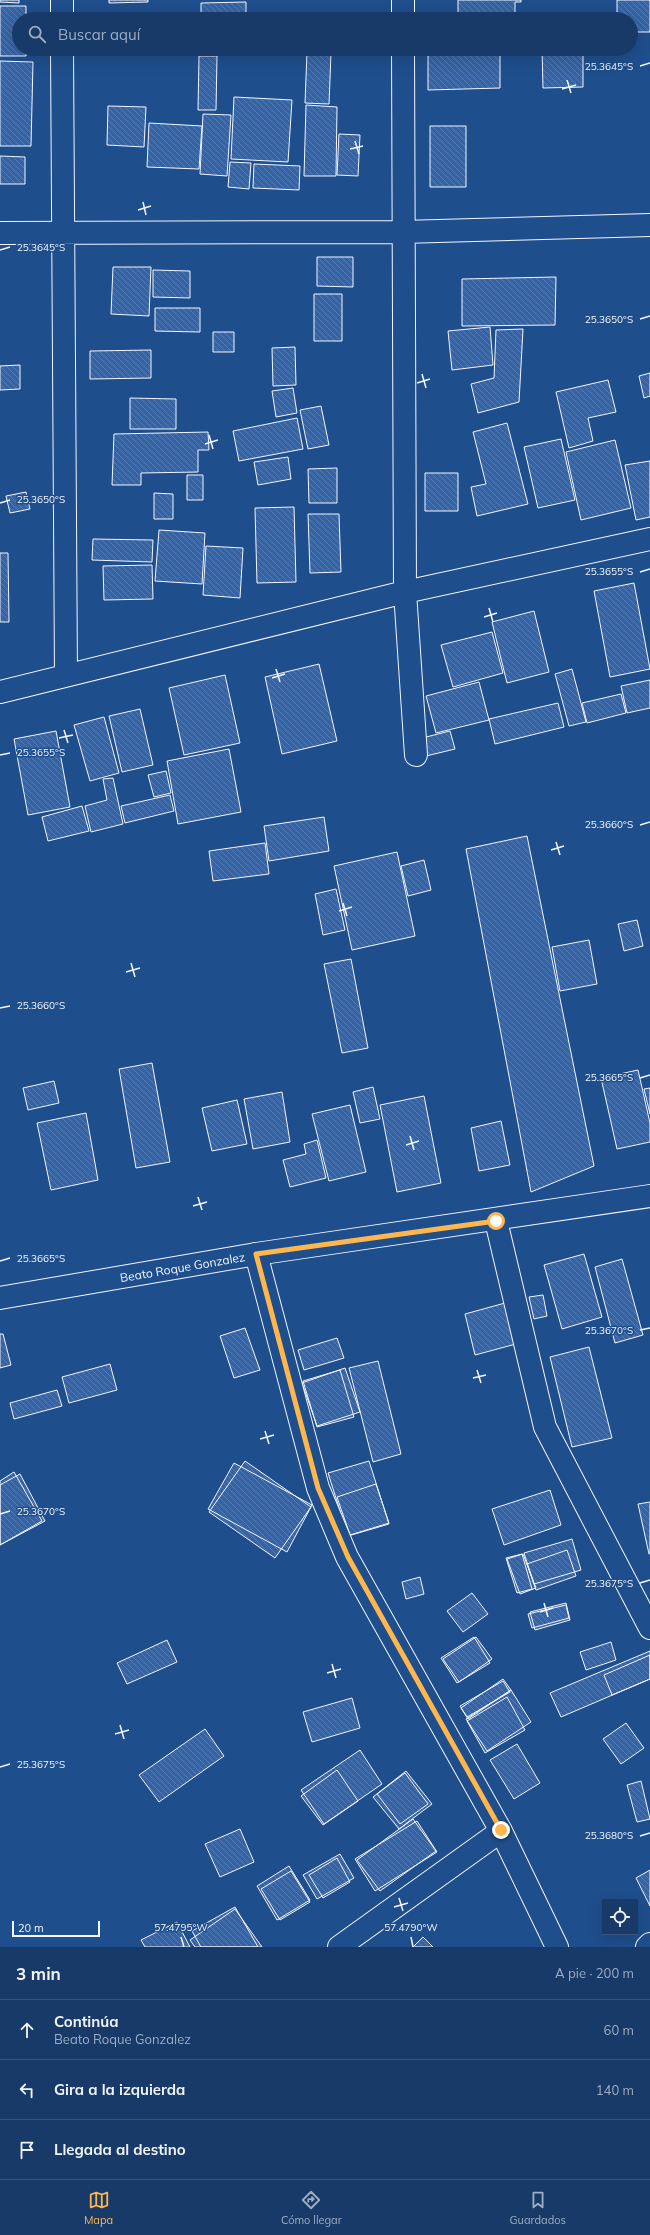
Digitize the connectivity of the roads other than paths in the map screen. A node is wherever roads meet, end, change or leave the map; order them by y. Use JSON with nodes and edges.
{"nodes":[{"id":1,"x":62,"y":0,"type":"edge"},
{"id":2,"x":403,"y":0,"type":"edge"},
{"id":3,"x":62,"y":12,"type":"edge"},
{"id":4,"x":403,"y":12,"type":"edge"},
{"id":5,"x":62,"y":56,"type":"edge"},
{"id":6,"x":403,"y":56,"type":"edge"},
{"id":7,"x":650,"y":225,"type":"edge"},
{"id":8,"x":402,"y":232,"type":"junction"},
{"id":9,"x":0,"y":233,"type":"edge"},
{"id":10,"x":62,"y":234,"type":"junction"},
{"id":11,"x":650,"y":539,"type":"edge"},
{"id":12,"x":405,"y":592,"type":"junction"},
{"id":13,"x":66,"y":675,"type":"junction"},
{"id":14,"x":0,"y":692,"type":"edge"},
{"id":15,"x":416,"y":755,"type":"dead end"},
{"id":16,"x":650,"y":1196,"type":"edge"},
{"id":17,"x":496,"y":1221,"type":"junction"},
{"id":18,"x":256,"y":1254,"type":"junction"},
{"id":19,"x":0,"y":1298,"type":"edge"},
{"id":20,"x":650,"y":1628,"type":"edge"},
{"id":21,"x":501,"y":1830,"type":"junction"},
{"id":22,"x":650,"y":1944,"type":"edge"},
{"id":23,"x":339,"y":1947,"type":"edge"},
{"id":24,"x":557,"y":1947,"type":"edge"},
{"id":25,"x":647,"y":1947,"type":"edge"}],
"edges":[{"from":1,"to":3,"type":"street"},
{"from":2,"to":4,"type":"street"},
{"from":5,"to":10,"type":"street"},
{"from":6,"to":8,"type":"street"},
{"from":7,"to":8,"type":"street"},
{"from":8,"to":10,"type":"street"},
{"from":8,"to":12,"type":"street"},
{"from":9,"to":10,"type":"street"},
{"from":10,"to":13,"type":"street"},
{"from":11,"to":12,"type":"street"},
{"from":12,"to":13,"type":"street"},
{"from":12,"to":15,"type":"street"},
{"from":13,"to":14,"type":"street"},
{"from":16,"to":17,"type":"street","name":"Beato Roque Gonzalez"},
{"from":17,"to":18,"type":"street","name":"Beato Roque Gonzalez"},
{"from":17,"to":20,"type":"street"},
{"from":18,"to":19,"type":"street","name":"Beato Roque Gonzalez"},
{"from":18,"to":21,"type":"street"},
{"from":21,"to":23,"type":"street"},
{"from":21,"to":24,"type":"street"},
{"from":22,"to":25,"type":"street"}]}
